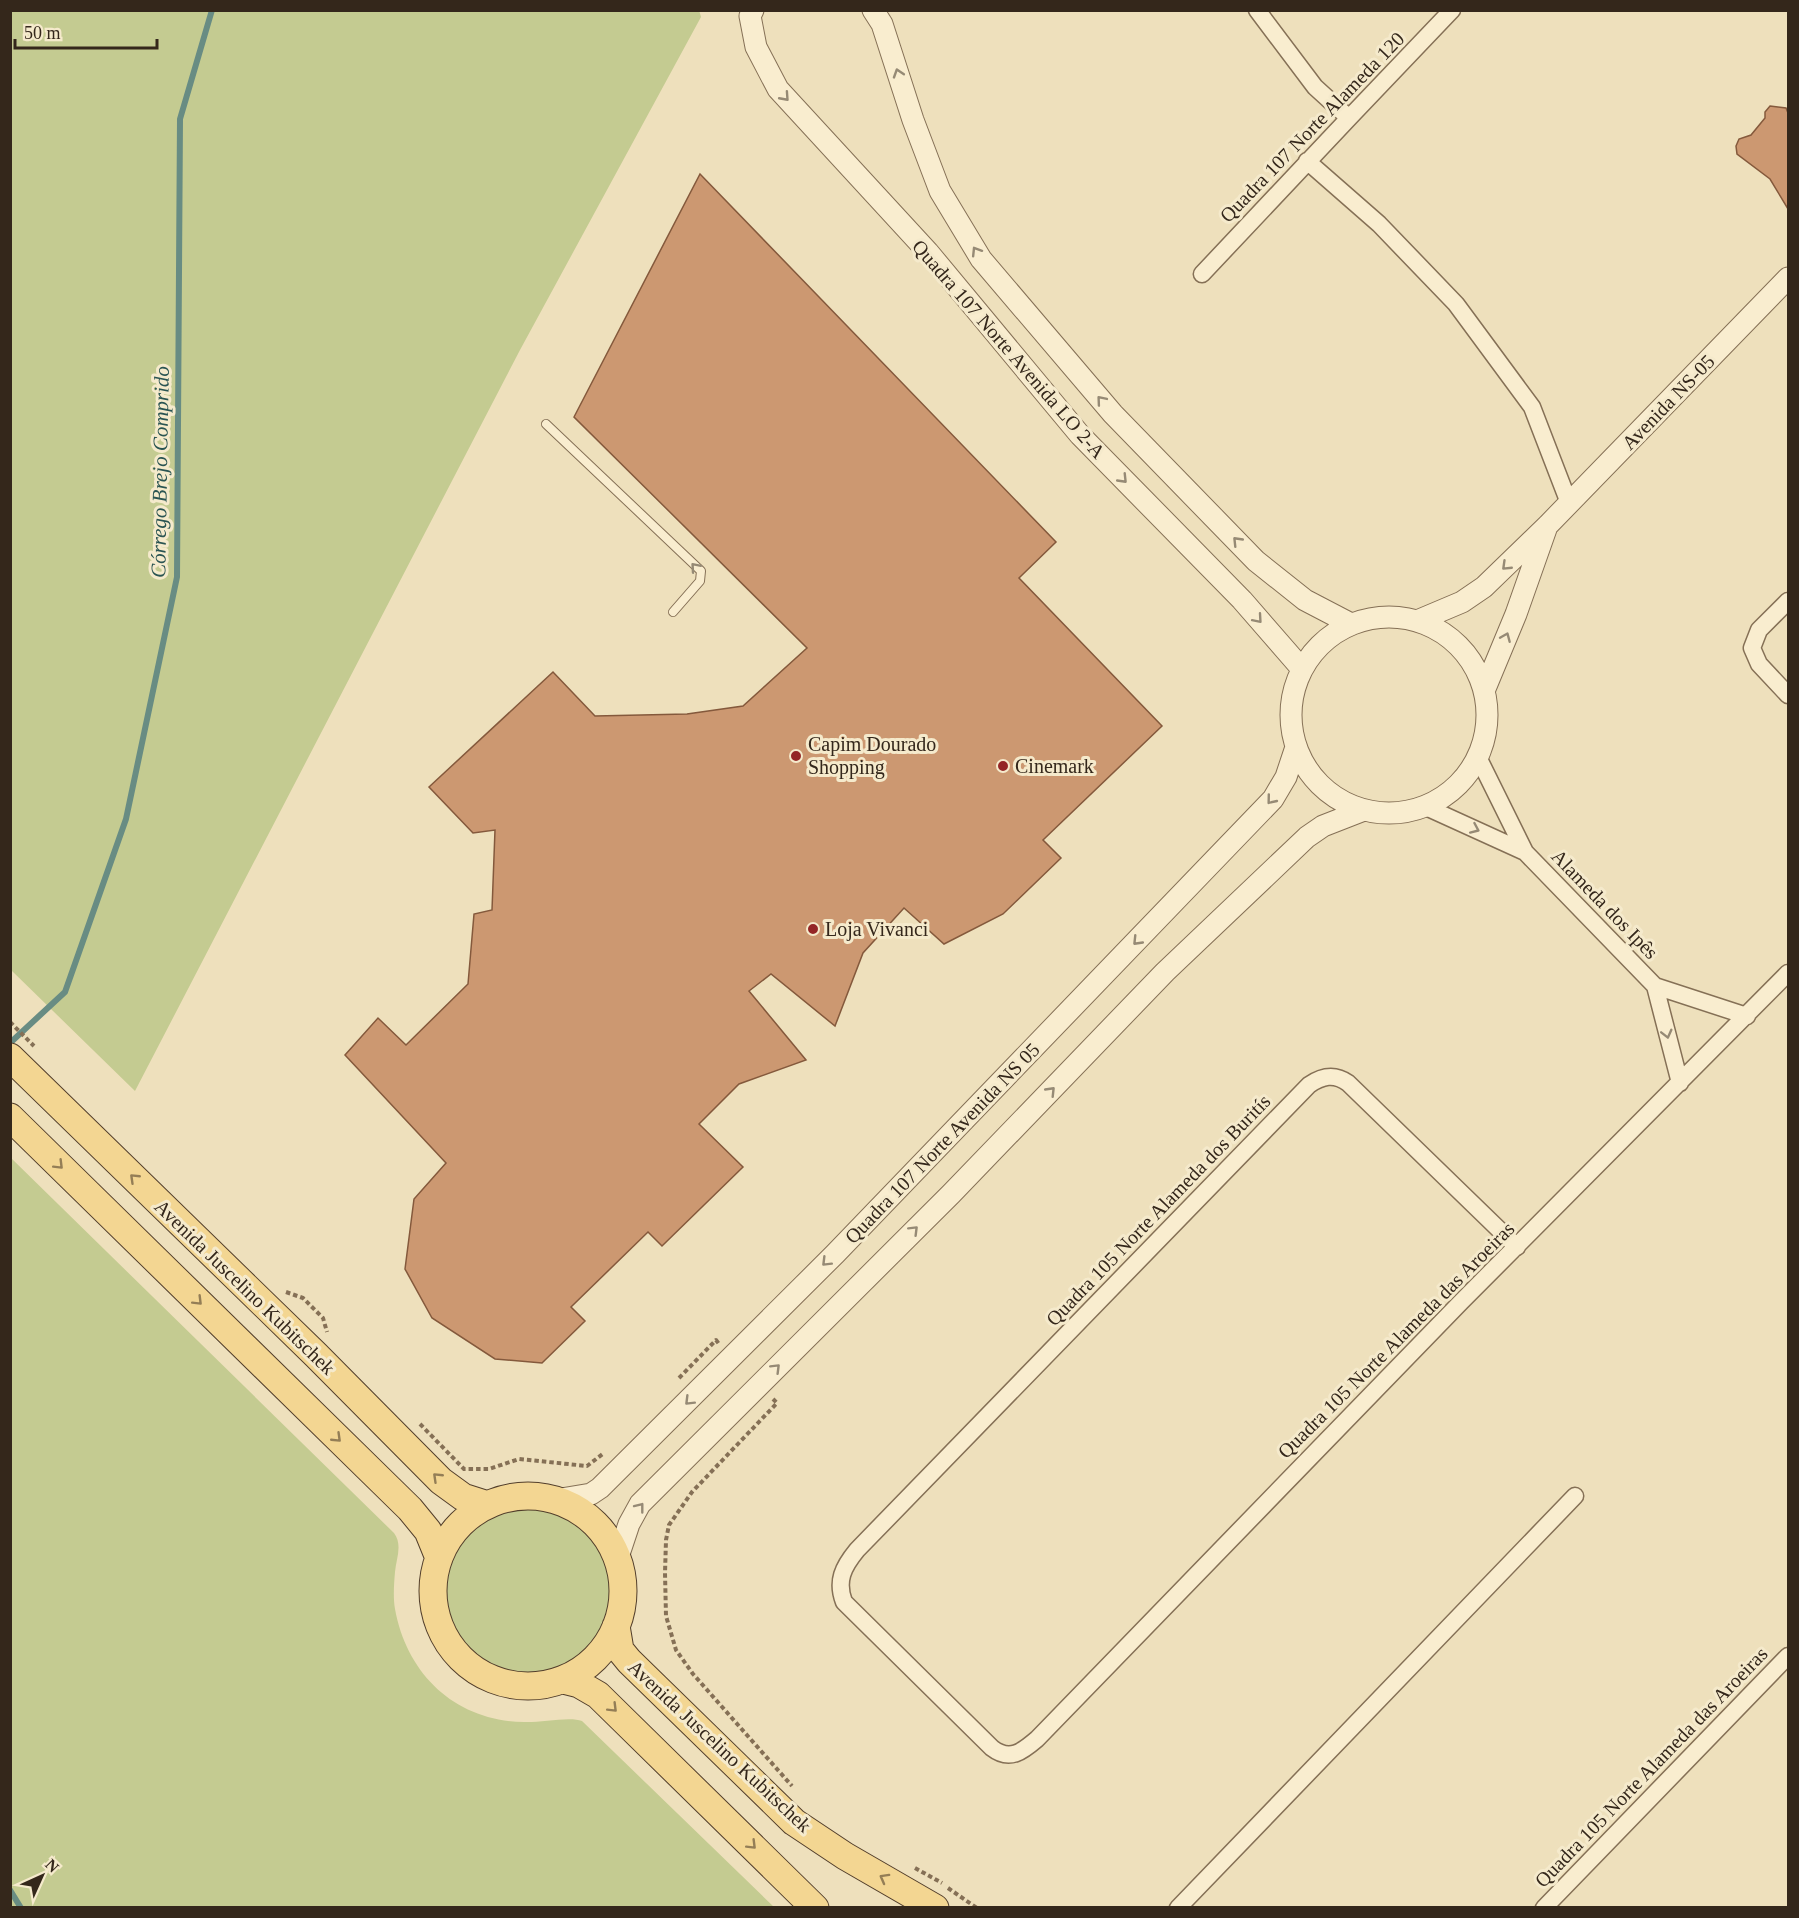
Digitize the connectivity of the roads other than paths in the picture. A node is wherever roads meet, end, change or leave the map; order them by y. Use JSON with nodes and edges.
{"nodes":[{"id":1,"x":753,"y":10,"type":"edge"},
{"id":2,"x":873,"y":10,"type":"edge"},
{"id":3,"x":1257,"y":10,"type":"edge"},
{"id":4,"x":1452,"y":10,"type":"edge"},
{"id":5,"x":1349,"y":117,"type":"junction"},
{"id":6,"x":1307,"y":161,"type":"junction"},
{"id":7,"x":1202,"y":274,"type":"dead end"},
{"id":8,"x":1788,"y":278,"type":"edge"},
{"id":9,"x":546,"y":424,"type":"dead end"},
{"id":10,"x":1569,"y":503,"type":"junction"},
{"id":11,"x":1548,"y":525,"type":"junction"},
{"id":12,"x":1788,"y":601,"type":"edge"},
{"id":13,"x":673,"y":612,"type":"dead end"},
{"id":14,"x":1417,"y":621,"type":"junction"},
{"id":15,"x":1351,"y":624,"type":"junction"},
{"id":16,"x":1302,"y":669,"type":"junction"},
{"id":17,"x":1484,"y":691,"type":"junction"},
{"id":18,"x":1788,"y":695,"type":"edge"},
{"id":19,"x":1296,"y":747,"type":"junction"},
{"id":20,"x":1478,"y":757,"type":"junction"},
{"id":21,"x":1426,"y":807,"type":"junction"},
{"id":22,"x":1364,"y":810,"type":"junction"},
{"id":23,"x":1525,"y":852,"type":"junction"},
{"id":24,"x":1788,"y":973,"type":"edge"},
{"id":25,"x":1654,"y":986,"type":"junction"},
{"id":26,"x":1747,"y":1016,"type":"junction"},
{"id":27,"x":10,"y":1057,"type":"edge"},
{"id":28,"x":1680,"y":1083,"type":"junction"},
{"id":29,"x":14,"y":1120,"type":"edge"},
{"id":30,"x":1517,"y":1247,"type":"junction"},
{"id":31,"x":1575,"y":1496,"type":"dead end"},
{"id":32,"x":555,"y":1500,"type":"junction"},
{"id":33,"x":488,"y":1505,"type":"junction"},
{"id":34,"x":439,"y":1558,"type":"junction"},
{"id":35,"x":617,"y":1560,"type":"junction"},
{"id":36,"x":845,"y":1565,"type":"joint"},
{"id":37,"x":616,"y":1626,"type":"junction"},
{"id":38,"x":1788,"y":1656,"type":"edge"},
{"id":39,"x":563,"y":1680,"type":"junction"},
{"id":40,"x":815,"y":1908,"type":"edge"},
{"id":41,"x":935,"y":1908,"type":"edge"},
{"id":42,"x":1178,"y":1908,"type":"edge"},
{"id":43,"x":1544,"y":1908,"type":"edge"}],
"edges":[{"from":1,"to":16,"type":"street","name":"Quadra 107 Norte Avenida LO 2-A","one_way":true},
{"from":15,"to":2,"type":"street","name":"Quadra 107 Norte Avenida LO 2-A","one_way":true},
{"from":3,"to":5,"type":"street"},
{"from":4,"to":5,"type":"street","name":"Quadra 107 Norte Alameda 120"},
{"from":5,"to":6,"type":"street","name":"Quadra 107 Norte Alameda 120"},
{"from":6,"to":7,"type":"street","name":"Quadra 107 Norte Alameda 120"},
{"from":6,"to":10,"type":"street"},
{"from":8,"to":10,"type":"street","name":"Avenida NS-05"},
{"from":13,"to":9,"type":"lane","one_way":true},
{"from":10,"to":11,"type":"street","name":"Avenida NS-05"},
{"from":11,"to":14,"type":"street","one_way":true},
{"from":17,"to":11,"type":"street","one_way":true},
{"from":12,"to":18,"type":"street"},
{"from":14,"to":15,"type":"street"},
{"from":14,"to":17,"type":"street"},
{"from":15,"to":16,"type":"street"},
{"from":16,"to":19,"type":"street"},
{"from":17,"to":20,"type":"street"},
{"from":19,"to":22,"type":"street"},
{"from":19,"to":32,"type":"street","name":"Quadra 107 Norte Avenida NS 05","one_way":true},
{"from":20,"to":21,"type":"street"},
{"from":20,"to":23,"type":"street","name":"Alameda dos Ipês"},
{"from":21,"to":22,"type":"street"},
{"from":21,"to":23,"type":"street","name":"Alameda dos Ipês","one_way":true},
{"from":35,"to":22,"type":"street","name":"Quadra 107 Norte Avenida NS 05","one_way":true},
{"from":23,"to":25,"type":"street","name":"Alameda dos Ipês"},
{"from":24,"to":26,"type":"street","name":"Quadra 105 Norte Alameda das Aroeiras"},
{"from":25,"to":26,"type":"street","name":"Alameda dos Ipês"},
{"from":25,"to":28,"type":"street","name":"Alameda dos Ipês","one_way":true},
{"from":26,"to":28,"type":"street","name":"Quadra 105 Norte Alameda das Aroeiras"},
{"from":33,"to":27,"type":"main road","name":"Avenida Juscelino Kubitschek","one_way":true},
{"from":28,"to":30,"type":"street","name":"Quadra 105 Norte Alameda das Aroeiras"},
{"from":29,"to":34,"type":"main road","one_way":true},
{"from":30,"to":36,"type":"street","name":"Quadra 105 Norte Alameda dos Buritís"},
{"from":30,"to":36,"type":"street","name":"Quadra 105 Norte Alameda das Aroeiras"},
{"from":31,"to":42,"type":"street"},
{"from":32,"to":33,"type":"main road"},
{"from":32,"to":35,"type":"main road"},
{"from":33,"to":34,"type":"main road"},
{"from":34,"to":39,"type":"main road"},
{"from":35,"to":37,"type":"main road"},
{"from":37,"to":39,"type":"main road"},
{"from":41,"to":37,"type":"main road","name":"Avenida Juscelino Kubitschek","one_way":true},
{"from":38,"to":43,"type":"street","name":"Quadra 105 Norte Alameda das Aroeiras"},
{"from":39,"to":40,"type":"main road","one_way":true}]}
